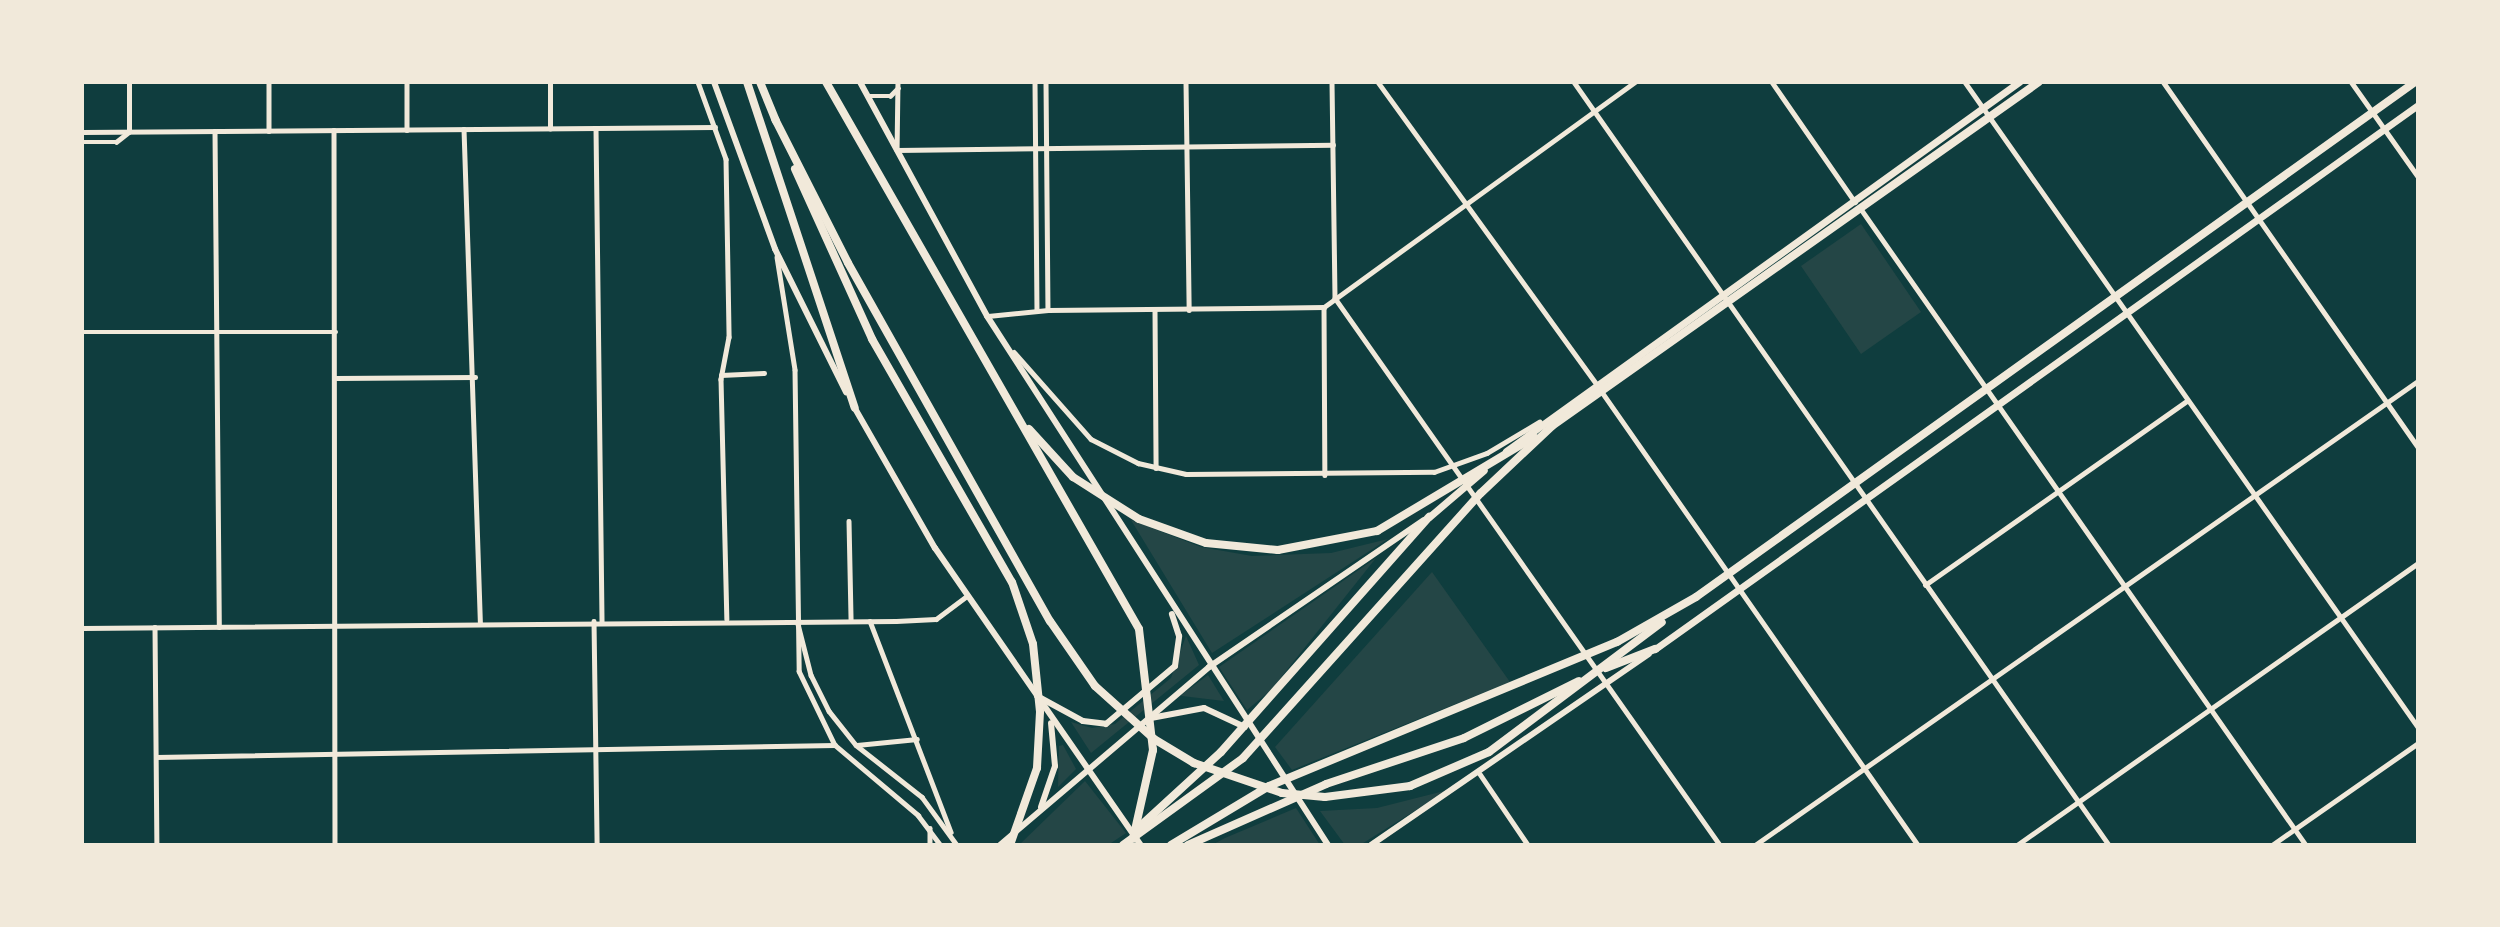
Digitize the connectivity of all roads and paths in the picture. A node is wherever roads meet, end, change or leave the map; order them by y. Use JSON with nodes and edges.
{"nodes":[{"id":1,"x":129,"y":82,"type":"edge"},
{"id":2,"x":269,"y":82,"type":"edge"},
{"id":3,"x":407,"y":82,"type":"edge"},
{"id":4,"x":550,"y":82,"type":"edge"},
{"id":5,"x":698,"y":82,"type":"edge"},
{"id":6,"x":714,"y":82,"type":"edge"},
{"id":7,"x":747,"y":82,"type":"edge"},
{"id":8,"x":760,"y":82,"type":"edge"},
{"id":9,"x":826,"y":82,"type":"edge"},
{"id":10,"x":860,"y":82,"type":"edge"},
{"id":11,"x":1035,"y":82,"type":"edge"},
{"id":12,"x":1046,"y":82,"type":"edge"},
{"id":13,"x":1186,"y":82,"type":"edge"},
{"id":14,"x":1332,"y":82,"type":"edge"},
{"id":15,"x":1378,"y":82,"type":"edge"},
{"id":16,"x":1574,"y":82,"type":"edge"},
{"id":17,"x":1635,"y":82,"type":"edge"},
{"id":18,"x":1772,"y":82,"type":"edge"},
{"id":19,"x":1965,"y":82,"type":"edge"},
{"id":20,"x":2019,"y":82,"type":"edge"},
{"id":21,"x":2039,"y":82,"type":"edge"},
{"id":22,"x":2163,"y":82,"type":"edge"},
{"id":23,"x":2351,"y":82,"type":"edge"},
{"id":24,"x":2415,"y":82,"type":"edge"},
{"id":25,"x":898,"y":85,"type":"edge"},
{"id":26,"x":866,"y":95,"type":"junction"},
{"id":27,"x":2418,"y":105,"type":"edge"},
{"id":28,"x":1983,"y":107,"type":"junction"},
{"id":29,"x":1593,"y":110,"type":"junction"},
{"id":30,"x":775,"y":119,"type":"junction"},
{"id":31,"x":715,"y":127,"type":"junction"},
{"id":32,"x":596,"y":128,"type":"junction"},
{"id":33,"x":2384,"y":128,"type":"junction"},
{"id":34,"x":550,"y":129,"type":"junction"},
{"id":35,"x":334,"y":130,"type":"junction"},
{"id":36,"x":407,"y":130,"type":"junction"},
{"id":37,"x":464,"y":130,"type":"junction"},
{"id":38,"x":215,"y":131,"type":"junction"},
{"id":39,"x":269,"y":131,"type":"junction"},
{"id":40,"x":82,"y":132,"type":"edge"},
{"id":41,"x":129,"y":132,"type":"junction"},
{"id":42,"x":82,"y":142,"type":"edge"},
{"id":43,"x":1332,"y":145,"type":"junction"},
{"id":44,"x":1186,"y":146,"type":"junction"},
{"id":45,"x":1035,"y":147,"type":"junction"},
{"id":46,"x":1047,"y":147,"type":"junction"},
{"id":47,"x":897,"y":150,"type":"junction"},
{"id":48,"x":2418,"y":177,"type":"edge"},
{"id":49,"x":1854,"y":200,"type":"junction"},
{"id":50,"x":1464,"y":203,"type":"junction"},
{"id":51,"x":2258,"y":218,"type":"junction"},
{"id":52,"x":775,"y":249,"type":"junction"},
{"id":53,"x":1722,"y":294,"type":"junction"},
{"id":54,"x":1335,"y":298,"type":"junction"},
{"id":55,"x":1324,"y":307,"type":"junction"},
{"id":56,"x":1048,"y":310,"type":"junction"},
{"id":57,"x":1155,"y":310,"type":"junction"},
{"id":58,"x":1189,"y":310,"type":"junction"},
{"id":59,"x":1037,"y":311,"type":"junction"},
{"id":60,"x":2126,"y":312,"type":"junction"},
{"id":61,"x":987,"y":316,"type":"junction"},
{"id":62,"x":336,"y":331,"type":"junction"},
{"id":63,"x":82,"y":332,"type":"edge"},
{"id":64,"x":217,"y":332,"type":"junction"},
{"id":65,"x":764,"y":373,"type":"dead end"},
{"id":66,"x":721,"y":375,"type":"junction"},
{"id":67,"x":475,"y":377,"type":"junction"},
{"id":68,"x":336,"y":378,"type":"junction"},
{"id":69,"x":2418,"y":381,"type":"edge"},
{"id":70,"x":1595,"y":383,"type":"junction"},
{"id":71,"x":2186,"y":401,"type":"junction"},
{"id":72,"x":1007,"y":402,"type":"junction"},
{"id":73,"x":1999,"y":402,"type":"junction"},
{"id":74,"x":2386,"y":403,"type":"junction"},
{"id":75,"x":855,"y":408,"type":"junction"},
{"id":76,"x":1538,"y":422,"type":"junction"},
{"id":77,"x":1552,"y":426,"type":"junction"},
{"id":78,"x":2418,"y":448,"type":"edge"},
{"id":79,"x":1156,"y":468,"type":"junction"},
{"id":80,"x":1450,"y":468,"type":"junction"},
{"id":81,"x":1325,"y":475,"type":"junction"},
{"id":82,"x":1464,"y":488,"type":"junction"},
{"id":83,"x":2061,"y":488,"type":"junction"},
{"id":84,"x":2254,"y":497,"type":"junction"},
{"id":85,"x":1865,"y":499,"type":"junction"},
{"id":86,"x":1429,"y":517,"type":"junction"},
{"id":87,"x":849,"y":521,"type":"dead end"},
{"id":88,"x":2418,"y":563,"type":"edge"},
{"id":89,"x":1925,"y":584,"type":"junction"},
{"id":90,"x":2126,"y":585,"type":"junction"},
{"id":91,"x":1738,"y":589,"type":"junction"},
{"id":92,"x":966,"y":596,"type":"junction"},
{"id":93,"x":1696,"y":597,"type":"junction"},
{"id":94,"x":1169,"y":605,"type":"junction"},
{"id":95,"x":2338,"y":618,"type":"junction"},
{"id":96,"x":727,"y":619,"type":"junction"},
{"id":97,"x":797,"y":619,"type":"junction"},
{"id":98,"x":851,"y":620,"type":"junction"},
{"id":99,"x":869,"y":620,"type":"junction"},
{"id":100,"x":594,"y":621,"type":"junction"},
{"id":101,"x":602,"y":621,"type":"junction"},
{"id":102,"x":480,"y":622,"type":"junction"},
{"id":103,"x":335,"y":625,"type":"junction"},
{"id":104,"x":155,"y":627,"type":"junction"},
{"id":105,"x":219,"y":627,"type":"junction"},
{"id":106,"x":82,"y":628,"type":"edge"},
{"id":107,"x":1655,"y":649,"type":"junction"},
{"id":108,"x":1209,"y":667,"type":"junction"},
{"id":109,"x":1598,"y":671,"type":"junction"},
{"id":110,"x":1992,"y":679,"type":"junction"},
{"id":111,"x":1607,"y":684,"type":"junction"},
{"id":112,"x":1035,"y":695,"type":"junction"},
{"id":113,"x":2213,"y":707,"type":"junction"},
{"id":114,"x":1050,"y":717,"type":"junction"},
{"id":115,"x":1142,"y":723,"type":"junction"},
{"id":116,"x":2418,"y":727,"type":"edge"},
{"id":117,"x":1250,"y":730,"type":"junction"},
{"id":118,"x":917,"y":738,"type":"junction"},
{"id":119,"x":2418,"y":743,"type":"edge"},
{"id":120,"x":835,"y":745,"type":"junction"},
{"id":121,"x":856,"y":745,"type":"junction"},
{"id":122,"x":596,"y":749,"type":"junction"},
{"id":123,"x":335,"y":754,"type":"junction"},
{"id":124,"x":156,"y":757,"type":"junction"},
{"id":125,"x":1865,"y":767,"type":"junction"},
{"id":126,"x":1085,"y":771,"type":"junction"},
{"id":127,"x":1480,"y":774,"type":"junction"},
{"id":128,"x":2078,"y":802,"type":"junction"},
{"id":129,"x":1040,"y":810,"type":"junction"},
{"id":130,"x":930,"y":828,"type":"junction"},
{"id":131,"x":2295,"y":829,"type":"junction"},
{"id":132,"x":951,"y":832,"type":"junction"},
{"id":133,"x":1375,"y":844,"type":"edge"},
{"id":134,"x":157,"y":845,"type":"edge"},
{"id":135,"x":335,"y":845,"type":"edge"},
{"id":136,"x":597,"y":845,"type":"edge"},
{"id":137,"x":930,"y":845,"type":"edge"},
{"id":138,"x":942,"y":845,"type":"edge"},
{"id":139,"x":957,"y":845,"type":"edge"},
{"id":140,"x":1000,"y":845,"type":"edge"},
{"id":141,"x":1010,"y":845,"type":"edge"},
{"id":142,"x":1118,"y":845,"type":"edge"},
{"id":143,"x":1123,"y":845,"type":"edge"},
{"id":144,"x":1131,"y":845,"type":"edge"},
{"id":145,"x":1141,"y":845,"type":"edge"},
{"id":146,"x":1171,"y":845,"type":"edge"},
{"id":147,"x":1188,"y":845,"type":"edge"},
{"id":148,"x":1328,"y":845,"type":"edge"},
{"id":149,"x":1528,"y":845,"type":"edge"},
{"id":150,"x":1720,"y":845,"type":"edge"},
{"id":151,"x":1755,"y":845,"type":"edge"},
{"id":152,"x":1918,"y":845,"type":"edge"},
{"id":153,"x":2017,"y":845,"type":"edge"},
{"id":154,"x":2109,"y":845,"type":"edge"},
{"id":155,"x":2272,"y":845,"type":"edge"},
{"id":156,"x":2306,"y":845,"type":"edge"}],
"edges":[{"from":1,"to":41,"type":"street"},
{"from":2,"to":39,"type":"street"},
{"from":3,"to":36,"type":"street"},
{"from":4,"to":34,"type":"street"},
{"from":5,"to":31,"type":"street"},
{"from":6,"to":52,"type":"main road"},
{"from":7,"to":75,"type":"highway"},
{"from":8,"to":30,"type":"highway"},
{"from":9,"to":72,"type":"highway"},
{"from":10,"to":26,"type":"main road"},
{"from":11,"to":45,"type":"street"},
{"from":12,"to":46,"type":"street"},
{"from":13,"to":44,"type":"street"},
{"from":14,"to":43,"type":"street"},
{"from":15,"to":50,"type":"street"},
{"from":16,"to":29,"type":"street"},
{"from":17,"to":29,"type":"street"},
{"from":18,"to":49,"type":"street"},
{"from":19,"to":28,"type":"street"},
{"from":20,"to":28,"type":"main road"},
{"from":21,"to":77,"type":"highway"},
{"from":22,"to":51,"type":"street"},
{"from":23,"to":33,"type":"street"},
{"from":24,"to":93,"type":"highway"},
{"from":25,"to":26,"type":"street"},
{"from":25,"to":47,"type":"street"},
{"from":26,"to":47,"type":"main road"},
{"from":27,"to":33,"type":"main road"},
{"from":28,"to":49,"type":"main road"},
{"from":28,"to":60,"type":"street"},
{"from":29,"to":50,"type":"street"},
{"from":29,"to":53,"type":"street"},
{"from":30,"to":93,"type":"highway"},
{"from":30,"to":141,"type":"highway"},
{"from":31,"to":32,"type":"street"},
{"from":31,"to":66,"type":"street"},
{"from":32,"to":34,"type":"street"},
{"from":32,"to":101,"type":"street"},
{"from":33,"to":48,"type":"street"},
{"from":33,"to":51,"type":"main road"},
{"from":34,"to":37,"type":"street"},
{"from":35,"to":36,"type":"street"},
{"from":35,"to":39,"type":"street"},
{"from":35,"to":62,"type":"street"},
{"from":36,"to":37,"type":"street"},
{"from":37,"to":67,"type":"street"},
{"from":38,"to":39,"type":"street"},
{"from":38,"to":41,"type":"street"},
{"from":38,"to":64,"type":"street"},
{"from":40,"to":41,"type":"street"},
{"from":41,"to":42,"type":"street"},
{"from":43,"to":44,"type":"street"},
{"from":43,"to":54,"type":"street"},
{"from":44,"to":46,"type":"street"},
{"from":44,"to":58,"type":"street"},
{"from":45,"to":46,"type":"street"},
{"from":45,"to":47,"type":"street"},
{"from":45,"to":59,"type":"street"},
{"from":46,"to":56,"type":"street"},
{"from":47,"to":61,"type":"main road"},
{"from":49,"to":53,"type":"main road"},
{"from":49,"to":73,"type":"street"},
{"from":50,"to":54,"type":"street"},
{"from":50,"to":70,"type":"street"},
{"from":51,"to":60,"type":"main road"},
{"from":51,"to":74,"type":"street"},
{"from":52,"to":75,"type":"main road"},
{"from":52,"to":97,"type":"street"},
{"from":53,"to":70,"type":"main road"},
{"from":53,"to":85,"type":"street"},
{"from":54,"to":55,"type":"street"},
{"from":54,"to":80,"type":"street"},
{"from":55,"to":58,"type":"street"},
{"from":55,"to":81,"type":"street"},
{"from":56,"to":57,"type":"street"},
{"from":56,"to":59,"type":"street"},
{"from":57,"to":58,"type":"street"},
{"from":57,"to":79,"type":"street"},
{"from":59,"to":61,"type":"street"},
{"from":60,"to":71,"type":"street"},
{"from":60,"to":73,"type":"main road"},
{"from":61,"to":79,"type":"street"},
{"from":61,"to":94,"type":"main road"},
{"from":62,"to":64,"type":"street"},
{"from":62,"to":68,"type":"street"},
{"from":63,"to":64,"type":"street"},
{"from":64,"to":105,"type":"street"},
{"from":65,"to":66,"type":"street"},
{"from":66,"to":96,"type":"street"},
{"from":67,"to":68,"type":"street"},
{"from":67,"to":102,"type":"street"},
{"from":68,"to":103,"type":"street"},
{"from":69,"to":74,"type":"street"},
{"from":70,"to":76,"type":"main road"},
{"from":70,"to":91,"type":"street"},
{"from":71,"to":83,"type":"street"},
{"from":71,"to":84,"type":"street"},
{"from":72,"to":77,"type":"highway"},
{"from":72,"to":144,"type":"highway"},
{"from":73,"to":83,"type":"street"},
{"from":73,"to":85,"type":"main road"},
{"from":74,"to":78,"type":"street"},
{"from":74,"to":84,"type":"street"},
{"from":75,"to":92,"type":"main road"},
{"from":76,"to":80,"type":"street"},
{"from":76,"to":82,"type":"main road"},
{"from":77,"to":143,"type":"highway"},
{"from":79,"to":81,"type":"street"},
{"from":80,"to":81,"type":"street"},
{"from":80,"to":82,"type":"street"},
{"from":82,"to":86,"type":"main road"},
{"from":82,"to":109,"type":"street"},
{"from":83,"to":89,"type":"street"},
{"from":83,"to":90,"type":"street"},
{"from":84,"to":90,"type":"street"},
{"from":84,"to":95,"type":"street"},
{"from":85,"to":89,"type":"street"},
{"from":85,"to":91,"type":"main road"},
{"from":86,"to":108,"type":"main road"},
{"from":86,"to":142,"type":"highway"},
{"from":87,"to":98,"type":"street"},
{"from":88,"to":95,"type":"street"},
{"from":89,"to":110,"type":"street"},
{"from":90,"to":110,"type":"street"},
{"from":90,"to":113,"type":"street"},
{"from":91,"to":107,"type":"main road"},
{"from":91,"to":125,"type":"street"},
{"from":92,"to":99,"type":"street"},
{"from":92,"to":112,"type":"main road"},
{"from":93,"to":146,"type":"highway"},
{"from":94,"to":108,"type":"main road"},
{"from":94,"to":112,"type":"main road"},
{"from":95,"to":113,"type":"street"},
{"from":95,"to":116,"type":"street"},
{"from":96,"to":97,"type":"street"},
{"from":96,"to":101,"type":"street"},
{"from":97,"to":98,"type":"street"},
{"from":97,"to":120,"type":"street"},
{"from":97,"to":121,"type":"street"},
{"from":98,"to":99,"type":"street"},
{"from":99,"to":118,"type":"street"},
{"from":100,"to":101,"type":"street"},
{"from":100,"to":102,"type":"street"},
{"from":100,"to":122,"type":"street"},
{"from":102,"to":103,"type":"street"},
{"from":103,"to":105,"type":"street"},
{"from":103,"to":123,"type":"street"},
{"from":104,"to":105,"type":"street"},
{"from":104,"to":106,"type":"street"},
{"from":104,"to":124,"type":"street"},
{"from":107,"to":109,"type":"highway"},
{"from":107,"to":111,"type":"main road"},
{"from":108,"to":115,"type":"main road"},
{"from":108,"to":117,"type":"main road"},
{"from":109,"to":111,"type":"street"},
{"from":109,"to":147,"type":"highway"},
{"from":110,"to":125,"type":"street"},
{"from":110,"to":128,"type":"street"},
{"from":111,"to":127,"type":"main road"},
{"from":111,"to":150,"type":"street"},
{"from":112,"to":114,"type":"main road"},
{"from":113,"to":128,"type":"street"},
{"from":113,"to":131,"type":"street"},
{"from":114,"to":126,"type":"main road"},
{"from":114,"to":129,"type":"main road"},
{"from":115,"to":117,"type":"main road"},
{"from":115,"to":126,"type":"main road"},
{"from":117,"to":148,"type":"main road"},
{"from":118,"to":121,"type":"street"},
{"from":118,"to":132,"type":"street"},
{"from":119,"to":131,"type":"street"},
{"from":120,"to":122,"type":"street"},
{"from":120,"to":130,"type":"street"},
{"from":121,"to":132,"type":"street"},
{"from":122,"to":123,"type":"street"},
{"from":122,"to":136,"type":"street"},
{"from":123,"to":124,"type":"street"},
{"from":123,"to":135,"type":"street"},
{"from":124,"to":134,"type":"street"},
{"from":125,"to":151,"type":"street"},
{"from":125,"to":152,"type":"street"},
{"from":126,"to":129,"type":"main road"},
{"from":126,"to":145,"type":"main road"},
{"from":127,"to":133,"type":"main road"},
{"from":127,"to":149,"type":"street"},
{"from":128,"to":153,"type":"street"},
{"from":128,"to":154,"type":"street"},
{"from":129,"to":140,"type":"main road"},
{"from":130,"to":137,"type":"street"},
{"from":130,"to":138,"type":"street"},
{"from":131,"to":155,"type":"street"},
{"from":131,"to":156,"type":"street"},
{"from":132,"to":139,"type":"street"}]}
